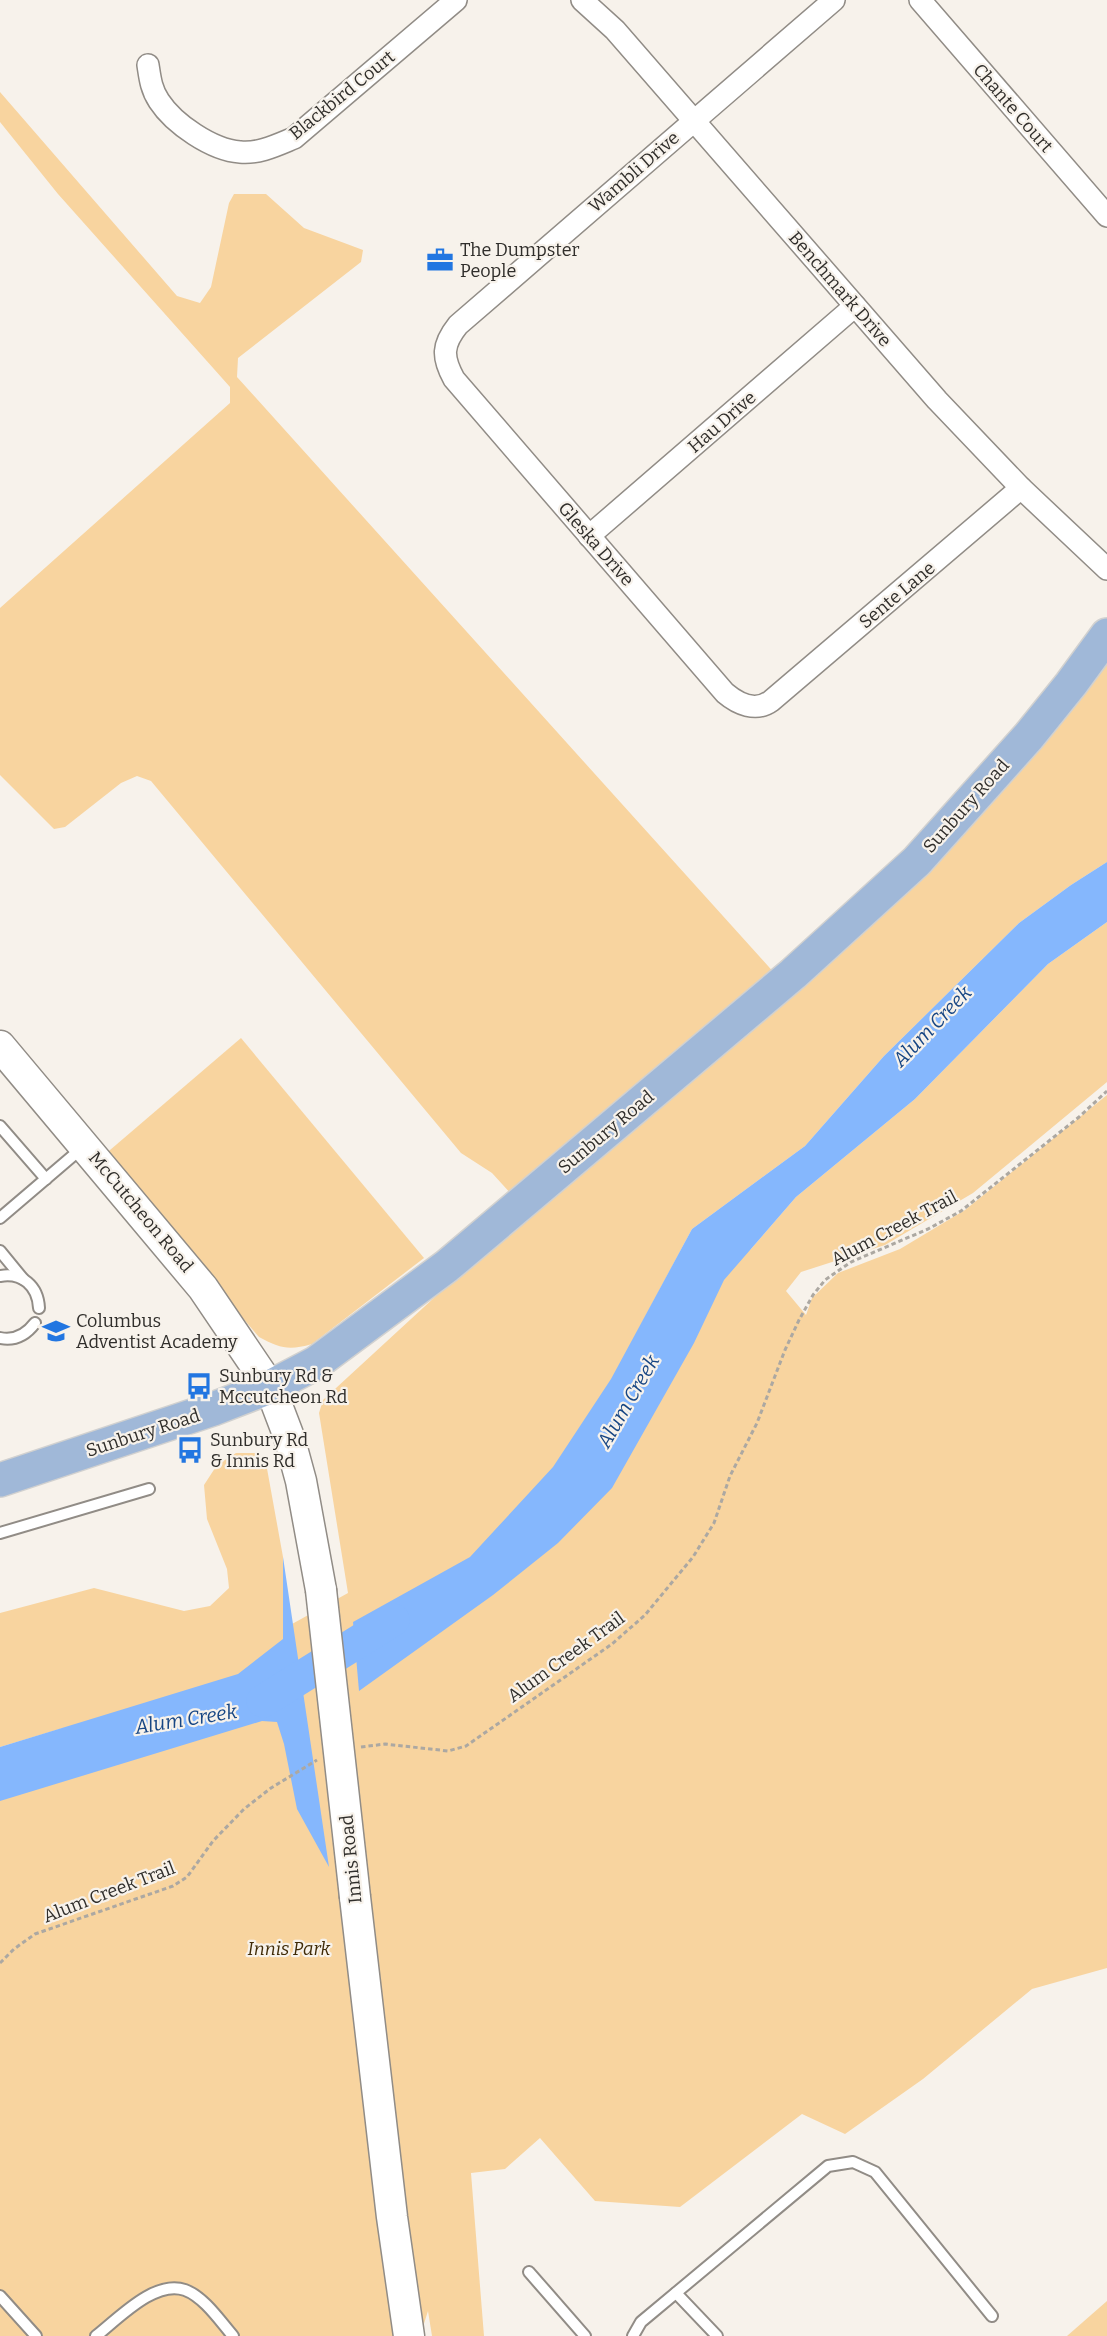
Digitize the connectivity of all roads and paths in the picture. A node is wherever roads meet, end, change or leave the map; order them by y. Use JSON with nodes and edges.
{"nodes":[{"id":1,"x":456,"y":0,"type":"edge"},
{"id":2,"x":582,"y":0,"type":"edge"},
{"id":3,"x":834,"y":0,"type":"edge"},
{"id":4,"x":920,"y":0,"type":"edge"},
{"id":5,"x":148,"y":65,"type":"dead end"},
{"id":6,"x":694,"y":119,"type":"junction"},
{"id":7,"x":1107,"y":216,"type":"edge"},
{"id":8,"x":855,"y":306,"type":"junction"},
{"id":9,"x":444,"y":351,"type":"joint"},
{"id":10,"x":1021,"y":488,"type":"junction"},
{"id":11,"x":589,"y":536,"type":"junction"},
{"id":12,"x":1107,"y":569,"type":"edge"},
{"id":13,"x":1107,"y":635,"type":"edge"},
{"id":14,"x":771,"y":701,"type":"joint"},
{"id":15,"x":0,"y":1046,"type":"edge"},
{"id":16,"x":1107,"y":1091,"type":"edge"},
{"id":17,"x":0,"y":1126,"type":"edge"},
{"id":18,"x":86,"y":1145,"type":"junction"},
{"id":19,"x":46,"y":1179,"type":"junction"},
{"id":20,"x":0,"y":1218,"type":"edge"},
{"id":21,"x":0,"y":1251,"type":"edge"},
{"id":22,"x":0,"y":1276,"type":"edge"},
{"id":23,"x":23,"y":1279,"type":"junction"},
{"id":24,"x":39,"y":1308,"type":"dead end"},
{"id":25,"x":35,"y":1323,"type":"dead end"},
{"id":26,"x":2,"y":1340,"type":"edge"},
{"id":27,"x":270,"y":1387,"type":"junction"},
{"id":28,"x":0,"y":1480,"type":"edge"},
{"id":29,"x":149,"y":1490,"type":"dead end"},
{"id":30,"x":0,"y":1533,"type":"edge"},
{"id":31,"x":353,"y":1749,"type":"dead end"},
{"id":32,"x":320,"y":1759,"type":"dead end"},
{"id":33,"x":0,"y":1963,"type":"edge"},
{"id":34,"x":529,"y":2271,"type":"dead end"},
{"id":35,"x":676,"y":2293,"type":"junction"},
{"id":36,"x":0,"y":2296,"type":"edge"},
{"id":37,"x":992,"y":2316,"type":"dead end"},
{"id":38,"x":36,"y":2336,"type":"edge"},
{"id":39,"x":96,"y":2336,"type":"edge"},
{"id":40,"x":233,"y":2336,"type":"edge"},
{"id":41,"x":409,"y":2336,"type":"edge"},
{"id":42,"x":585,"y":2336,"type":"edge"},
{"id":43,"x":633,"y":2336,"type":"edge"},
{"id":44,"x":717,"y":2336,"type":"edge"}],
"edges":[{"from":1,"to":5,"type":"street","name":"Blackbird Court"},
{"from":2,"to":6,"type":"street","name":"Benchmark Drive"},
{"from":3,"to":6,"type":"street","name":"Wambli Drive"},
{"from":4,"to":7,"type":"street","name":"Chante Court"},
{"from":6,"to":8,"type":"street","name":"Benchmark Drive"},
{"from":6,"to":9,"type":"street","name":"Wambli Drive"},
{"from":8,"to":10,"type":"street","name":"Benchmark Drive"},
{"from":8,"to":11,"type":"street","name":"Hau Drive"},
{"from":9,"to":11,"type":"street","name":"Gleska Drive"},
{"from":10,"to":12,"type":"street","name":"Benchmark Drive"},
{"from":10,"to":14,"type":"street","name":"Sente Lane"},
{"from":11,"to":14,"type":"street","name":"Gleska Drive"},
{"from":13,"to":27,"type":"main road","name":"Sunbury Road"},
{"from":15,"to":18,"type":"main road","name":"McCutcheon Road"},
{"from":16,"to":31,"type":"path","name":"Alum Creek Trail"},
{"from":17,"to":19,"type":"lane"},
{"from":18,"to":19,"type":"lane"},
{"from":18,"to":27,"type":"main road","name":"McCutcheon Road"},
{"from":19,"to":20,"type":"lane"},
{"from":21,"to":23,"type":"lane"},
{"from":22,"to":23,"type":"lane"},
{"from":23,"to":24,"type":"lane"},
{"from":25,"to":26,"type":"lane"},
{"from":27,"to":28,"type":"main road","name":"Sunbury Road"},
{"from":27,"to":41,"type":"main road","name":"Innis Road","bridge":true},
{"from":29,"to":30,"type":"lane"},
{"from":32,"to":33,"type":"path","name":"Alum Creek Trail"},
{"from":34,"to":42,"type":"lane"},
{"from":35,"to":37,"type":"lane"},
{"from":35,"to":43,"type":"lane"},
{"from":35,"to":44,"type":"lane"},
{"from":36,"to":38,"type":"lane"},
{"from":39,"to":40,"type":"lane"}]}
